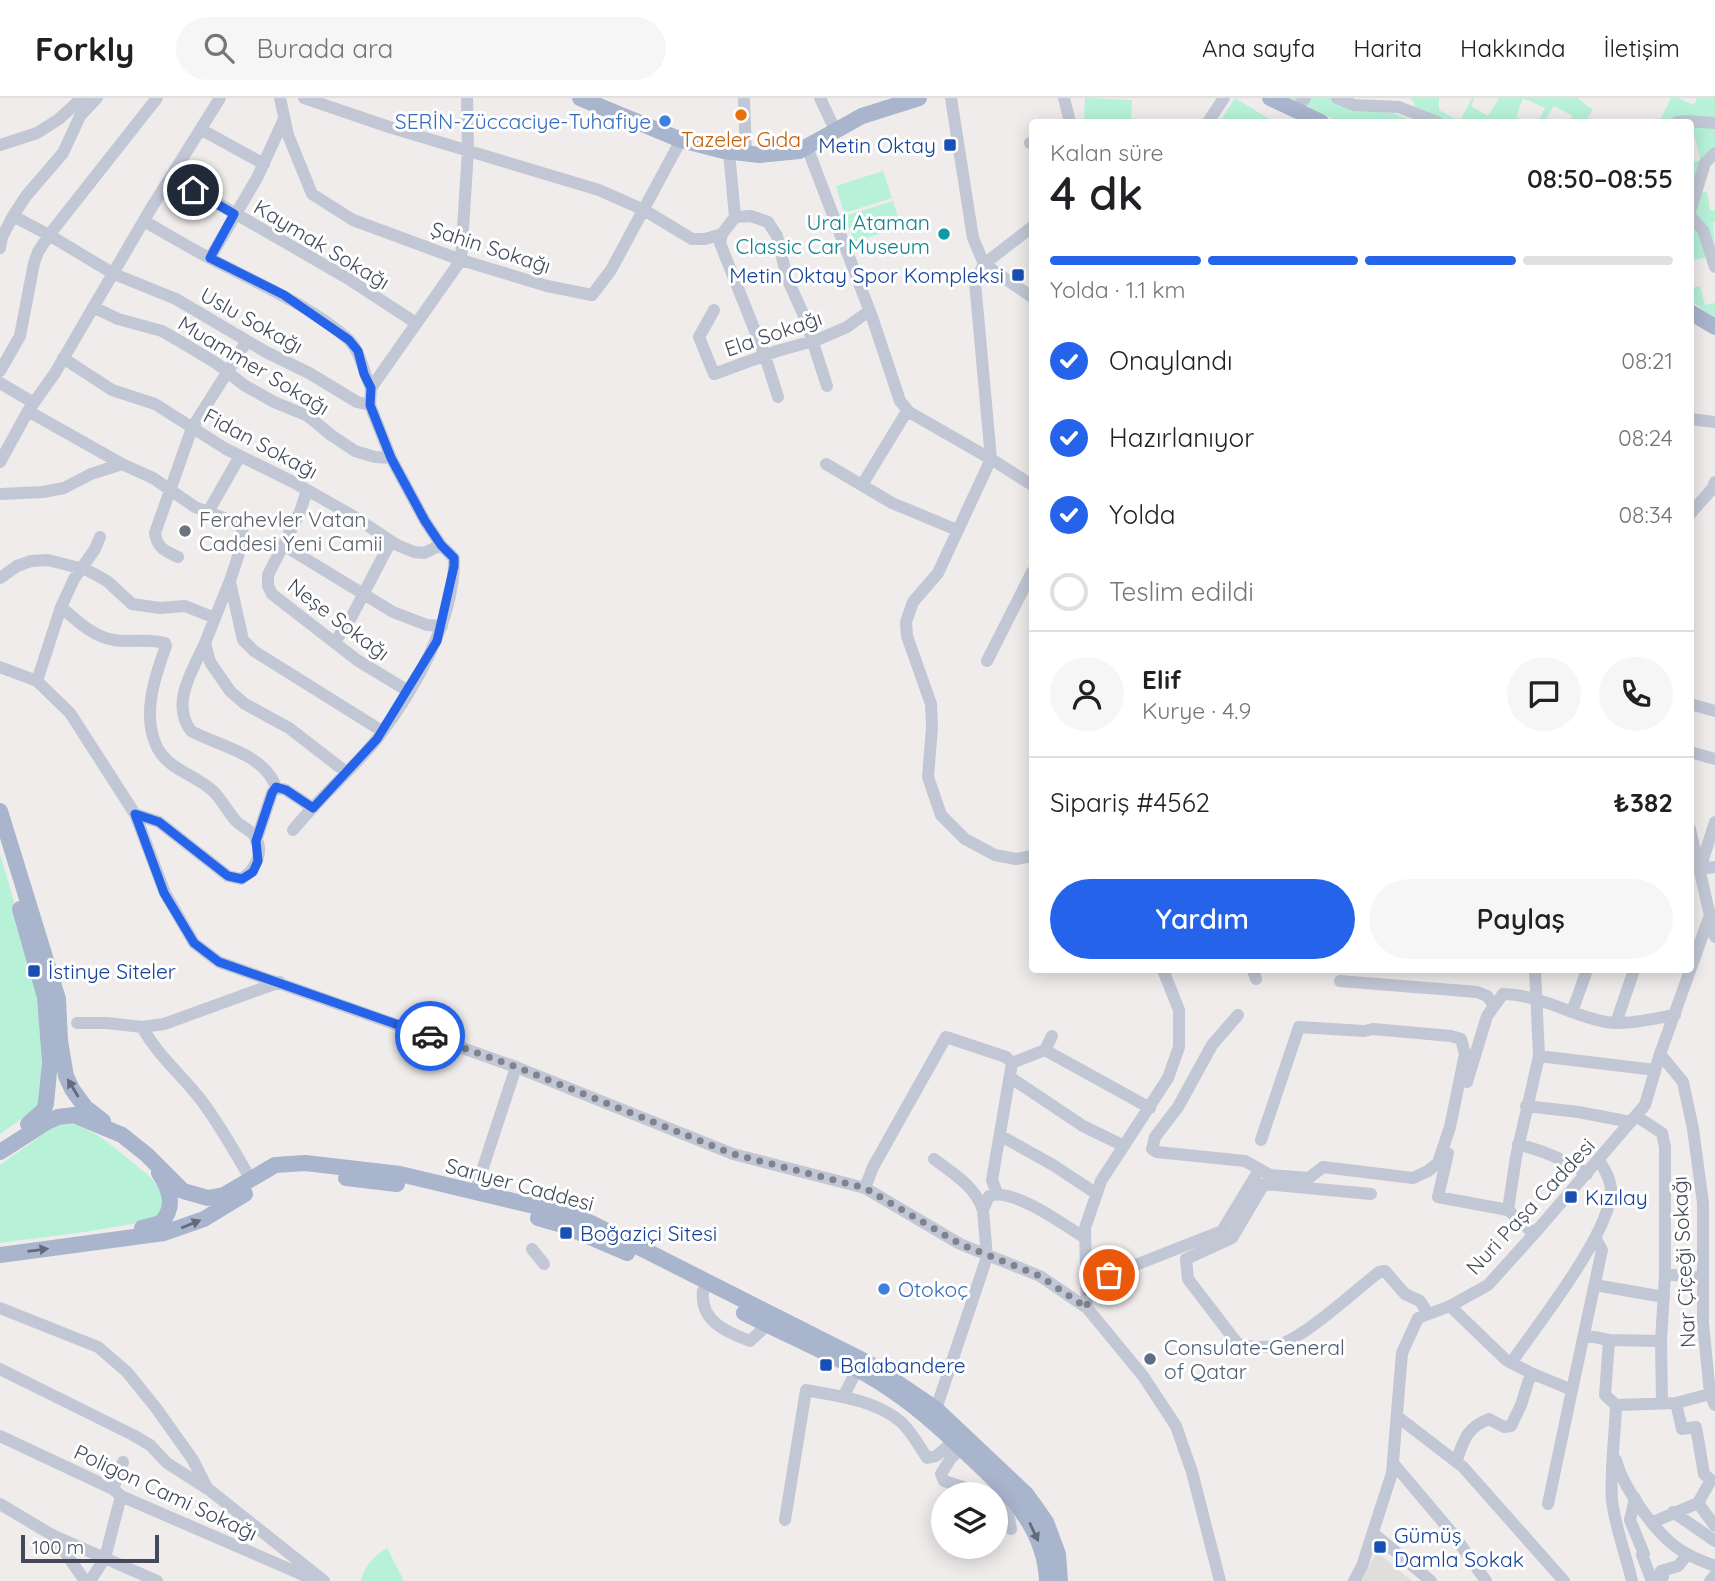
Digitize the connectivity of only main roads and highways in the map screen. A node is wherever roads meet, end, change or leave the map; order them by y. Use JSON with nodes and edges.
{"nodes":[{"id":1,"x":580,"y":98,"type":"edge"},
{"id":2,"x":919,"y":98,"type":"edge"},
{"id":3,"x":1270,"y":98,"type":"edge"},
{"id":4,"x":598,"y":101,"type":"edge"},
{"id":5,"x":1300,"y":104,"type":"edge"},
{"id":6,"x":1318,"y":119,"type":"edge"},
{"id":7,"x":1694,"y":314,"type":"edge"},
{"id":8,"x":1715,"y":327,"type":"edge"},
{"id":9,"x":0,"y":811,"type":"edge"},
{"id":10,"x":0,"y":843,"type":"edge"},
{"id":11,"x":122,"y":1135,"type":"junction"},
{"id":12,"x":0,"y":1146,"type":"edge"},
{"id":13,"x":0,"y":1152,"type":"edge"},
{"id":14,"x":147,"y":1155,"type":"junction"},
{"id":15,"x":76,"y":1246,"type":"junction"},
{"id":16,"x":0,"y":1255,"type":"edge"},
{"id":17,"x":1047,"y":1581,"type":"edge"},
{"id":18,"x":1060,"y":1581,"type":"edge"}],
"edges":[{"from":1,"to":4,"type":"main road"},
{"from":2,"to":4,"type":"main road"},
{"from":3,"to":5,"type":"main road"},
{"from":5,"to":6,"type":"main road"},
{"from":7,"to":8,"type":"main road"},
{"from":11,"to":9,"type":"main road","one_way":true},
{"from":10,"to":12,"type":"main road"},
{"from":11,"to":13,"type":"main road","name":"Sarıyer Caddesi"},
{"from":11,"to":14,"type":"main road","name":"Sarıyer Caddesi"},
{"from":14,"to":15,"type":"main road"},
{"from":14,"to":18,"type":"main road","name":"Sarıyer Caddesi"},
{"from":16,"to":15,"type":"main road","name":"Sarıyer Caddesi","one_way":true},
{"from":15,"to":17,"type":"main road","name":"Sarıyer Caddesi","one_way":true}]}
